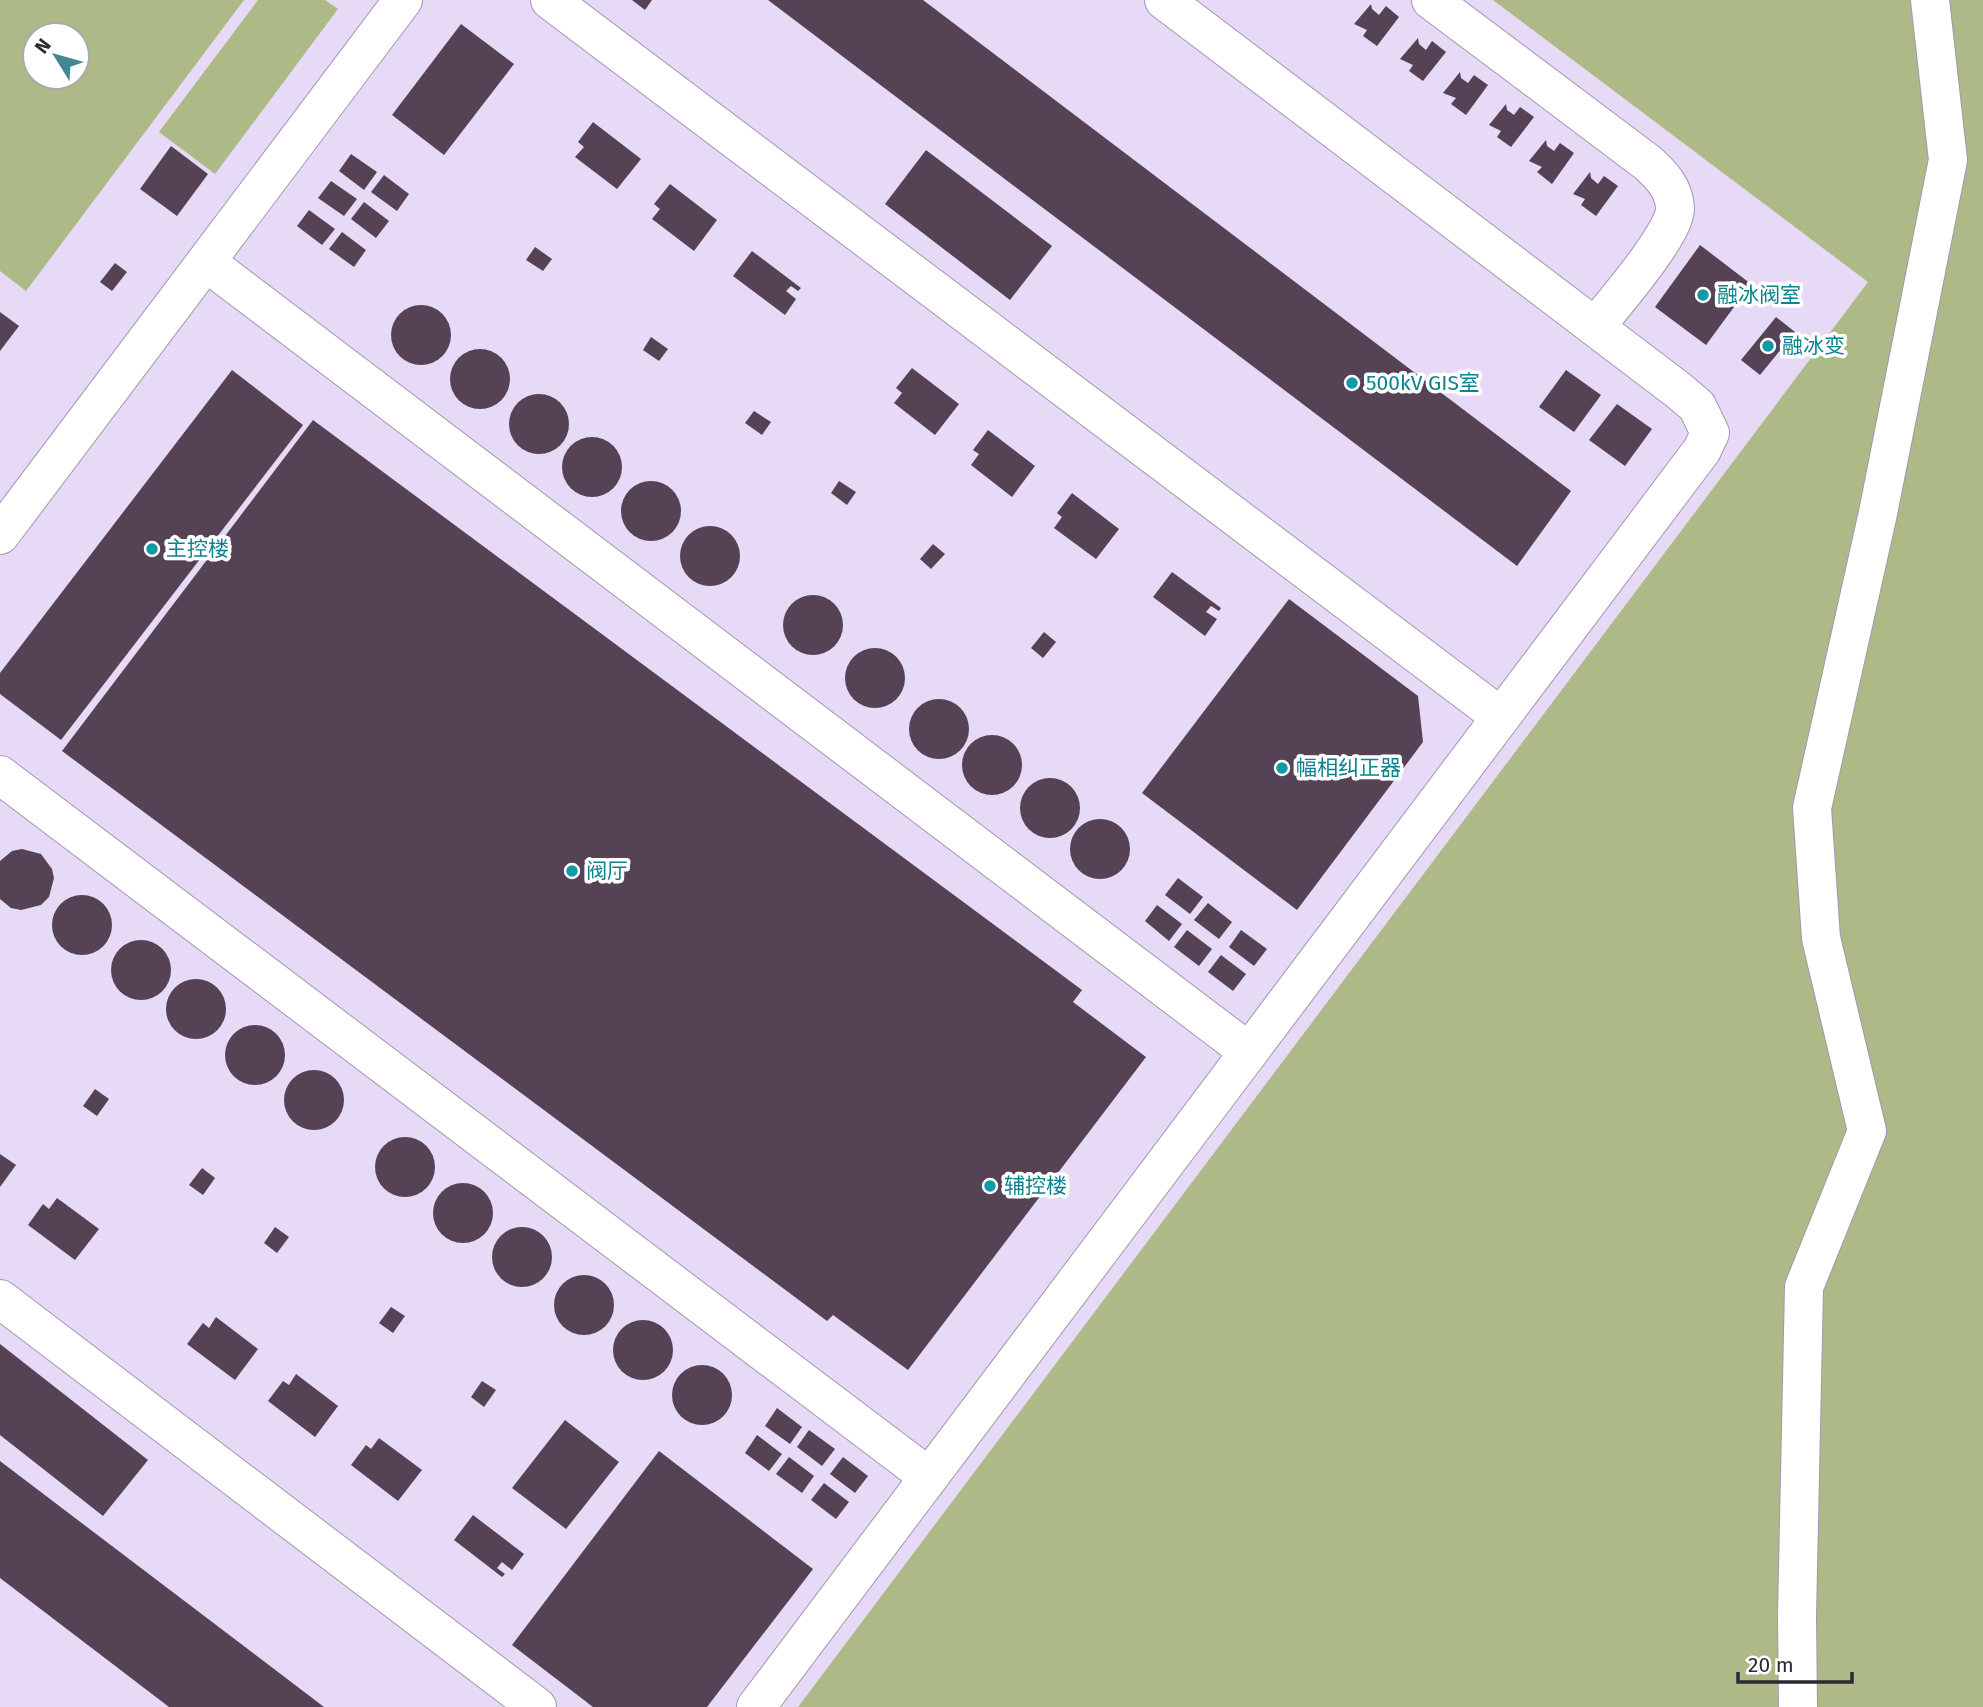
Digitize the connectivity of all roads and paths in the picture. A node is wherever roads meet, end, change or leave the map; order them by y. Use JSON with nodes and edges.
{"nodes":[{"id":1,"x":403,"y":0,"type":"edge"},
{"id":2,"x":550,"y":0,"type":"edge"},
{"id":3,"x":1164,"y":0,"type":"edge"},
{"id":4,"x":1431,"y":0,"type":"edge"},
{"id":5,"x":1930,"y":0,"type":"edge"},
{"id":6,"x":206,"y":262,"type":"junction"},
{"id":7,"x":1595,"y":327,"type":"junction"},
{"id":8,"x":0,"y":535,"type":"edge"},
{"id":9,"x":1501,"y":717,"type":"junction"},
{"id":10,"x":0,"y":775,"type":"edge"},
{"id":11,"x":1249,"y":1052,"type":"junction"},
{"id":12,"x":0,"y":1299,"type":"edge"},
{"id":13,"x":929,"y":1477,"type":"junction"},
{"id":14,"x":537,"y":1707,"type":"edge"},
{"id":15,"x":756,"y":1707,"type":"edge"},
{"id":16,"x":1798,"y":1707,"type":"edge"}],
"edges":[{"from":1,"to":6,"type":"street"},
{"from":2,"to":9,"type":"street"},
{"from":3,"to":7,"type":"street"},
{"from":4,"to":7,"type":"street"},
{"from":5,"to":16,"type":"street"},
{"from":6,"to":8,"type":"street"},
{"from":6,"to":11,"type":"street"},
{"from":7,"to":9,"type":"street"},
{"from":9,"to":11,"type":"street"},
{"from":10,"to":13,"type":"street"},
{"from":11,"to":13,"type":"street"},
{"from":12,"to":14,"type":"street"},
{"from":13,"to":15,"type":"street"}]}
